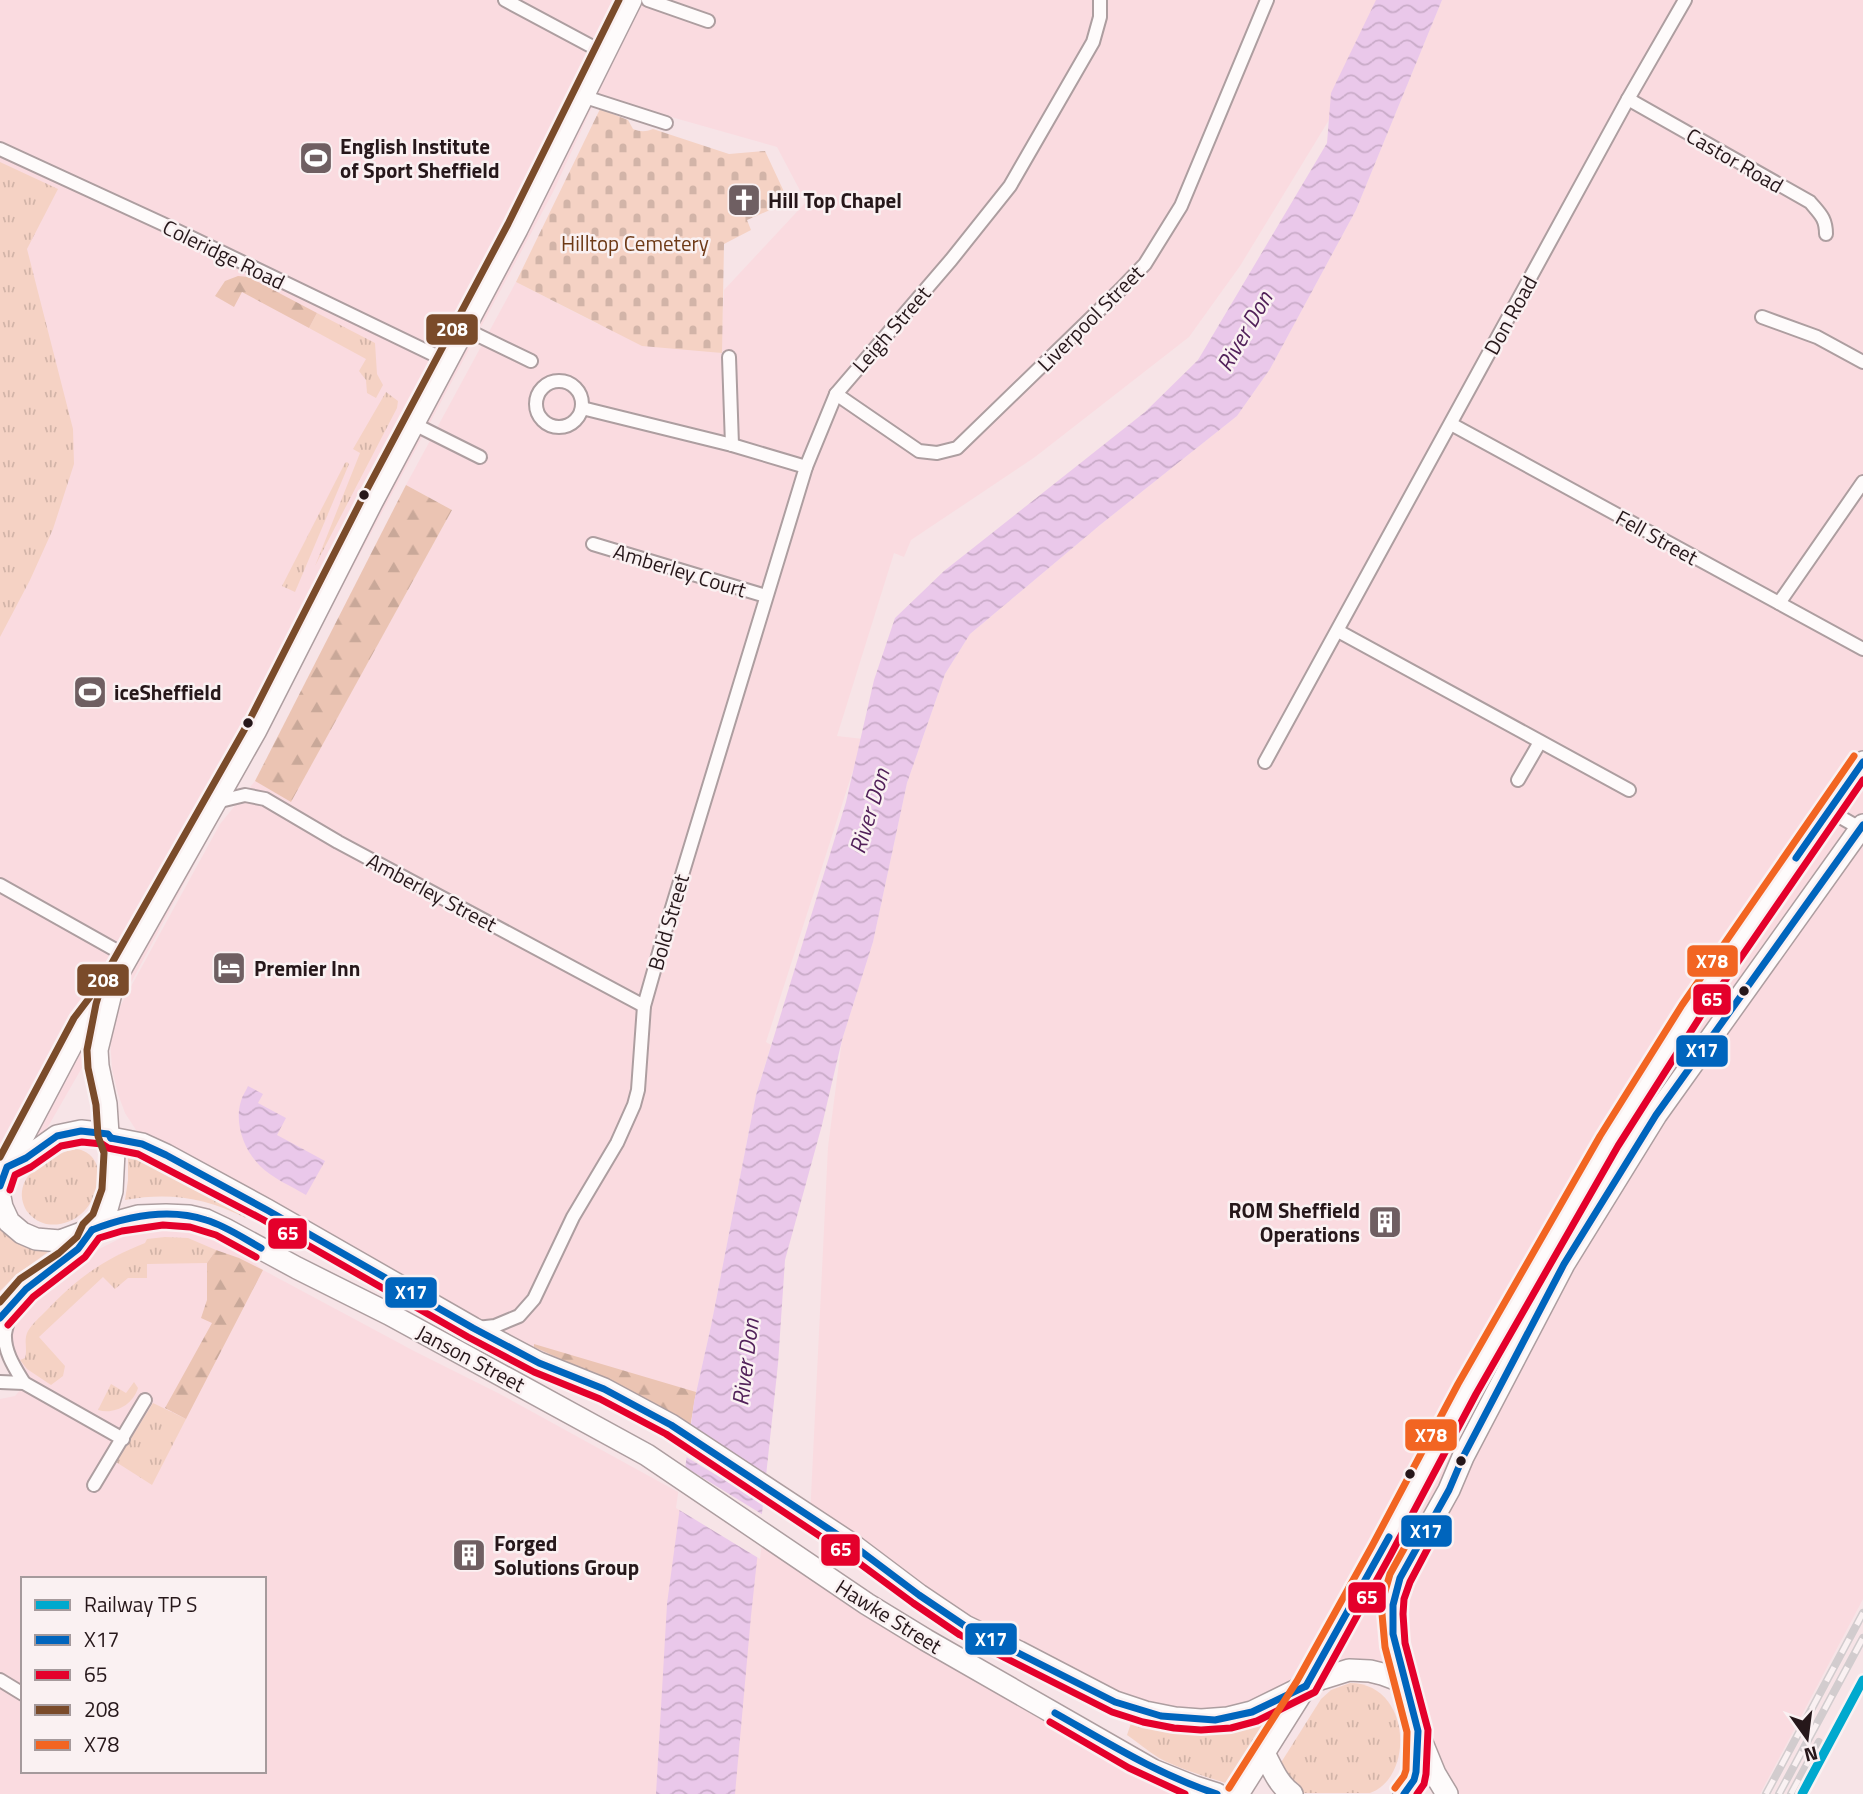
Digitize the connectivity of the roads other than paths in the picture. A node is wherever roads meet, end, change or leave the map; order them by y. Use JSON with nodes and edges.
{"nodes":[{"id":1,"x":505,"y":0,"type":"edge"},
{"id":2,"x":631,"y":0,"type":"edge"},
{"id":3,"x":648,"y":0,"type":"edge"},
{"id":4,"x":1100,"y":0,"type":"edge"},
{"id":5,"x":1267,"y":0,"type":"edge"},
{"id":6,"x":1685,"y":0,"type":"edge"},
{"id":7,"x":708,"y":21,"type":"dead end"},
{"id":8,"x":604,"y":53,"type":"junction"},
{"id":9,"x":582,"y":96,"type":"junction"},
{"id":10,"x":1628,"y":99,"type":"junction"},
{"id":11,"x":666,"y":123,"type":"dead end"},
{"id":12,"x":0,"y":149,"type":"edge"},
{"id":13,"x":1826,"y":234,"type":"dead end"},
{"id":14,"x":1762,"y":317,"type":"dead end"},
{"id":15,"x":463,"y":328,"type":"junction"},
{"id":16,"x":729,"y":357,"type":"dead end"},
{"id":17,"x":447,"y":361,"type":"junction"},
{"id":18,"x":531,"y":361,"type":"dead end"},
{"id":19,"x":1863,"y":362,"type":"edge"},
{"id":20,"x":836,"y":394,"type":"junction"},
{"id":21,"x":582,"y":408,"type":"dead end"},
{"id":22,"x":414,"y":424,"type":"junction"},
{"id":23,"x":1451,"y":425,"type":"junction"},
{"id":24,"x":732,"y":445,"type":"junction"},
{"id":25,"x":480,"y":457,"type":"dead end"},
{"id":26,"x":806,"y":467,"type":"junction"},
{"id":27,"x":1863,"y":482,"type":"edge"},
{"id":28,"x":593,"y":544,"type":"dead end"},
{"id":29,"x":766,"y":596,"type":"junction"},
{"id":30,"x":1779,"y":603,"type":"junction"},
{"id":31,"x":1338,"y":631,"type":"junction"},
{"id":32,"x":1863,"y":649,"type":"edge"},
{"id":33,"x":1540,"y":742,"type":"junction"},
{"id":34,"x":1265,"y":762,"type":"dead end"},
{"id":35,"x":1863,"y":762,"type":"edge"},
{"id":36,"x":1518,"y":780,"type":"dead end"},
{"id":37,"x":1629,"y":790,"type":"dead end"},
{"id":38,"x":216,"y":802,"type":"junction"},
{"id":39,"x":1828,"y":810,"type":"junction"},
{"id":40,"x":1862,"y":828,"type":"edge"},
{"id":41,"x":0,"y":885,"type":"edge"},
{"id":42,"x":128,"y":957,"type":"junction"},
{"id":43,"x":114,"y":981,"type":"junction"},
{"id":44,"x":644,"y":1006,"type":"junction"},
{"id":45,"x":110,"y":1136,"type":"junction"},
{"id":46,"x":4,"y":1177,"type":"edge"},
{"id":47,"x":0,"y":1197,"type":"edge"},
{"id":48,"x":94,"y":1229,"type":"junction"},
{"id":49,"x":7,"y":1310,"type":"edge"},
{"id":50,"x":473,"y":1328,"type":"junction"},
{"id":51,"x":0,"y":1382,"type":"edge"},
{"id":52,"x":24,"y":1383,"type":"junction"},
{"id":53,"x":145,"y":1401,"type":"dead end"},
{"id":54,"x":671,"y":1425,"type":"joint"},
{"id":55,"x":123,"y":1439,"type":"junction"},
{"id":56,"x":647,"y":1455,"type":"joint"},
{"id":57,"x":94,"y":1485,"type":"dead end"},
{"id":58,"x":0,"y":1680,"type":"edge"},
{"id":59,"x":1306,"y":1686,"type":"junction"},
{"id":60,"x":1408,"y":1691,"type":"junction"},
{"id":61,"x":21,"y":1692,"type":"edge"},
{"id":62,"x":1418,"y":1731,"type":"junction"},
{"id":63,"x":1264,"y":1753,"type":"junction"},
{"id":64,"x":1217,"y":1794,"type":"edge"},
{"id":65,"x":1238,"y":1794,"type":"edge"},
{"id":66,"x":1292,"y":1794,"type":"edge"},
{"id":67,"x":1404,"y":1794,"type":"edge"},
{"id":68,"x":1447,"y":1794,"type":"edge"}],
"edges":[{"from":1,"to":8,"type":"street"},
{"from":2,"to":8,"type":"main road"},
{"from":3,"to":7,"type":"street"},
{"from":4,"to":20,"type":"street","name":"Leigh Street"},
{"from":5,"to":20,"type":"street","name":"Liverpool Street"},
{"from":6,"to":10,"type":"street","name":"Don Road"},
{"from":8,"to":9,"type":"main road"},
{"from":9,"to":11,"type":"street"},
{"from":9,"to":15,"type":"main road"},
{"from":10,"to":13,"type":"street","name":"Castor Road"},
{"from":10,"to":23,"type":"street","name":"Don Road"},
{"from":12,"to":17,"type":"street","name":"Coleridge Road"},
{"from":14,"to":19,"type":"street"},
{"from":15,"to":17,"type":"main road"},
{"from":15,"to":18,"type":"street"},
{"from":16,"to":24,"type":"street"},
{"from":17,"to":22,"type":"main road"},
{"from":20,"to":26,"type":"street","name":"Leigh Street"},
{"from":21,"to":24,"type":"street"},
{"from":22,"to":25,"type":"street"},
{"from":22,"to":38,"type":"main road"},
{"from":23,"to":30,"type":"street","name":"Fell Street"},
{"from":23,"to":31,"type":"street","name":"Don Road"},
{"from":24,"to":26,"type":"street"},
{"from":26,"to":29,"type":"street","name":"Bold Street"},
{"from":27,"to":30,"type":"street"},
{"from":28,"to":29,"type":"street","name":"Amberley Court"},
{"from":29,"to":44,"type":"street","name":"Bold Street"},
{"from":30,"to":32,"type":"street","name":"Fell Street"},
{"from":31,"to":33,"type":"street"},
{"from":31,"to":34,"type":"street","name":"Don Road"},
{"from":33,"to":36,"type":"street"},
{"from":33,"to":37,"type":"street"},
{"from":35,"to":39,"type":"main road"},
{"from":38,"to":42,"type":"main road"},
{"from":38,"to":44,"type":"street","name":"Amberley Street"},
{"from":39,"to":40,"type":"street"},
{"from":39,"to":59,"type":"main road"},
{"from":40,"to":60,"type":"main road"},
{"from":41,"to":42,"type":"street"},
{"from":42,"to":43,"type":"main road"},
{"from":43,"to":45,"type":"main road"},
{"from":43,"to":46,"type":"main road"},
{"from":44,"to":50,"type":"street","name":"Bold Street"},
{"from":45,"to":46,"type":"main road","name":"Janson Street"},
{"from":45,"to":48,"type":"main road"},
{"from":45,"to":50,"type":"main road","name":"Janson Street"},
{"from":47,"to":48,"type":"main road","name":"Janson Street"},
{"from":48,"to":49,"type":"main road"},
{"from":48,"to":56,"type":"main road","name":"Janson Street"},
{"from":49,"to":52,"type":"street"},
{"from":50,"to":54,"type":"main road","name":"Janson Street"},
{"from":51,"to":52,"type":"street"},
{"from":52,"to":55,"type":"street"},
{"from":53,"to":55,"type":"street"},
{"from":54,"to":59,"type":"main road","name":"Hawke Street"},
{"from":55,"to":57,"type":"street"},
{"from":56,"to":64,"type":"main road","name":"Hawke Street"},
{"from":58,"to":61,"type":"street"},
{"from":59,"to":60,"type":"main road","name":"Hawke Street"},
{"from":59,"to":63,"type":"main road"},
{"from":60,"to":62,"type":"main road"},
{"from":62,"to":67,"type":"main road"},
{"from":62,"to":68,"type":"main road"},
{"from":63,"to":65,"type":"main road"},
{"from":63,"to":66,"type":"main road"}]}
